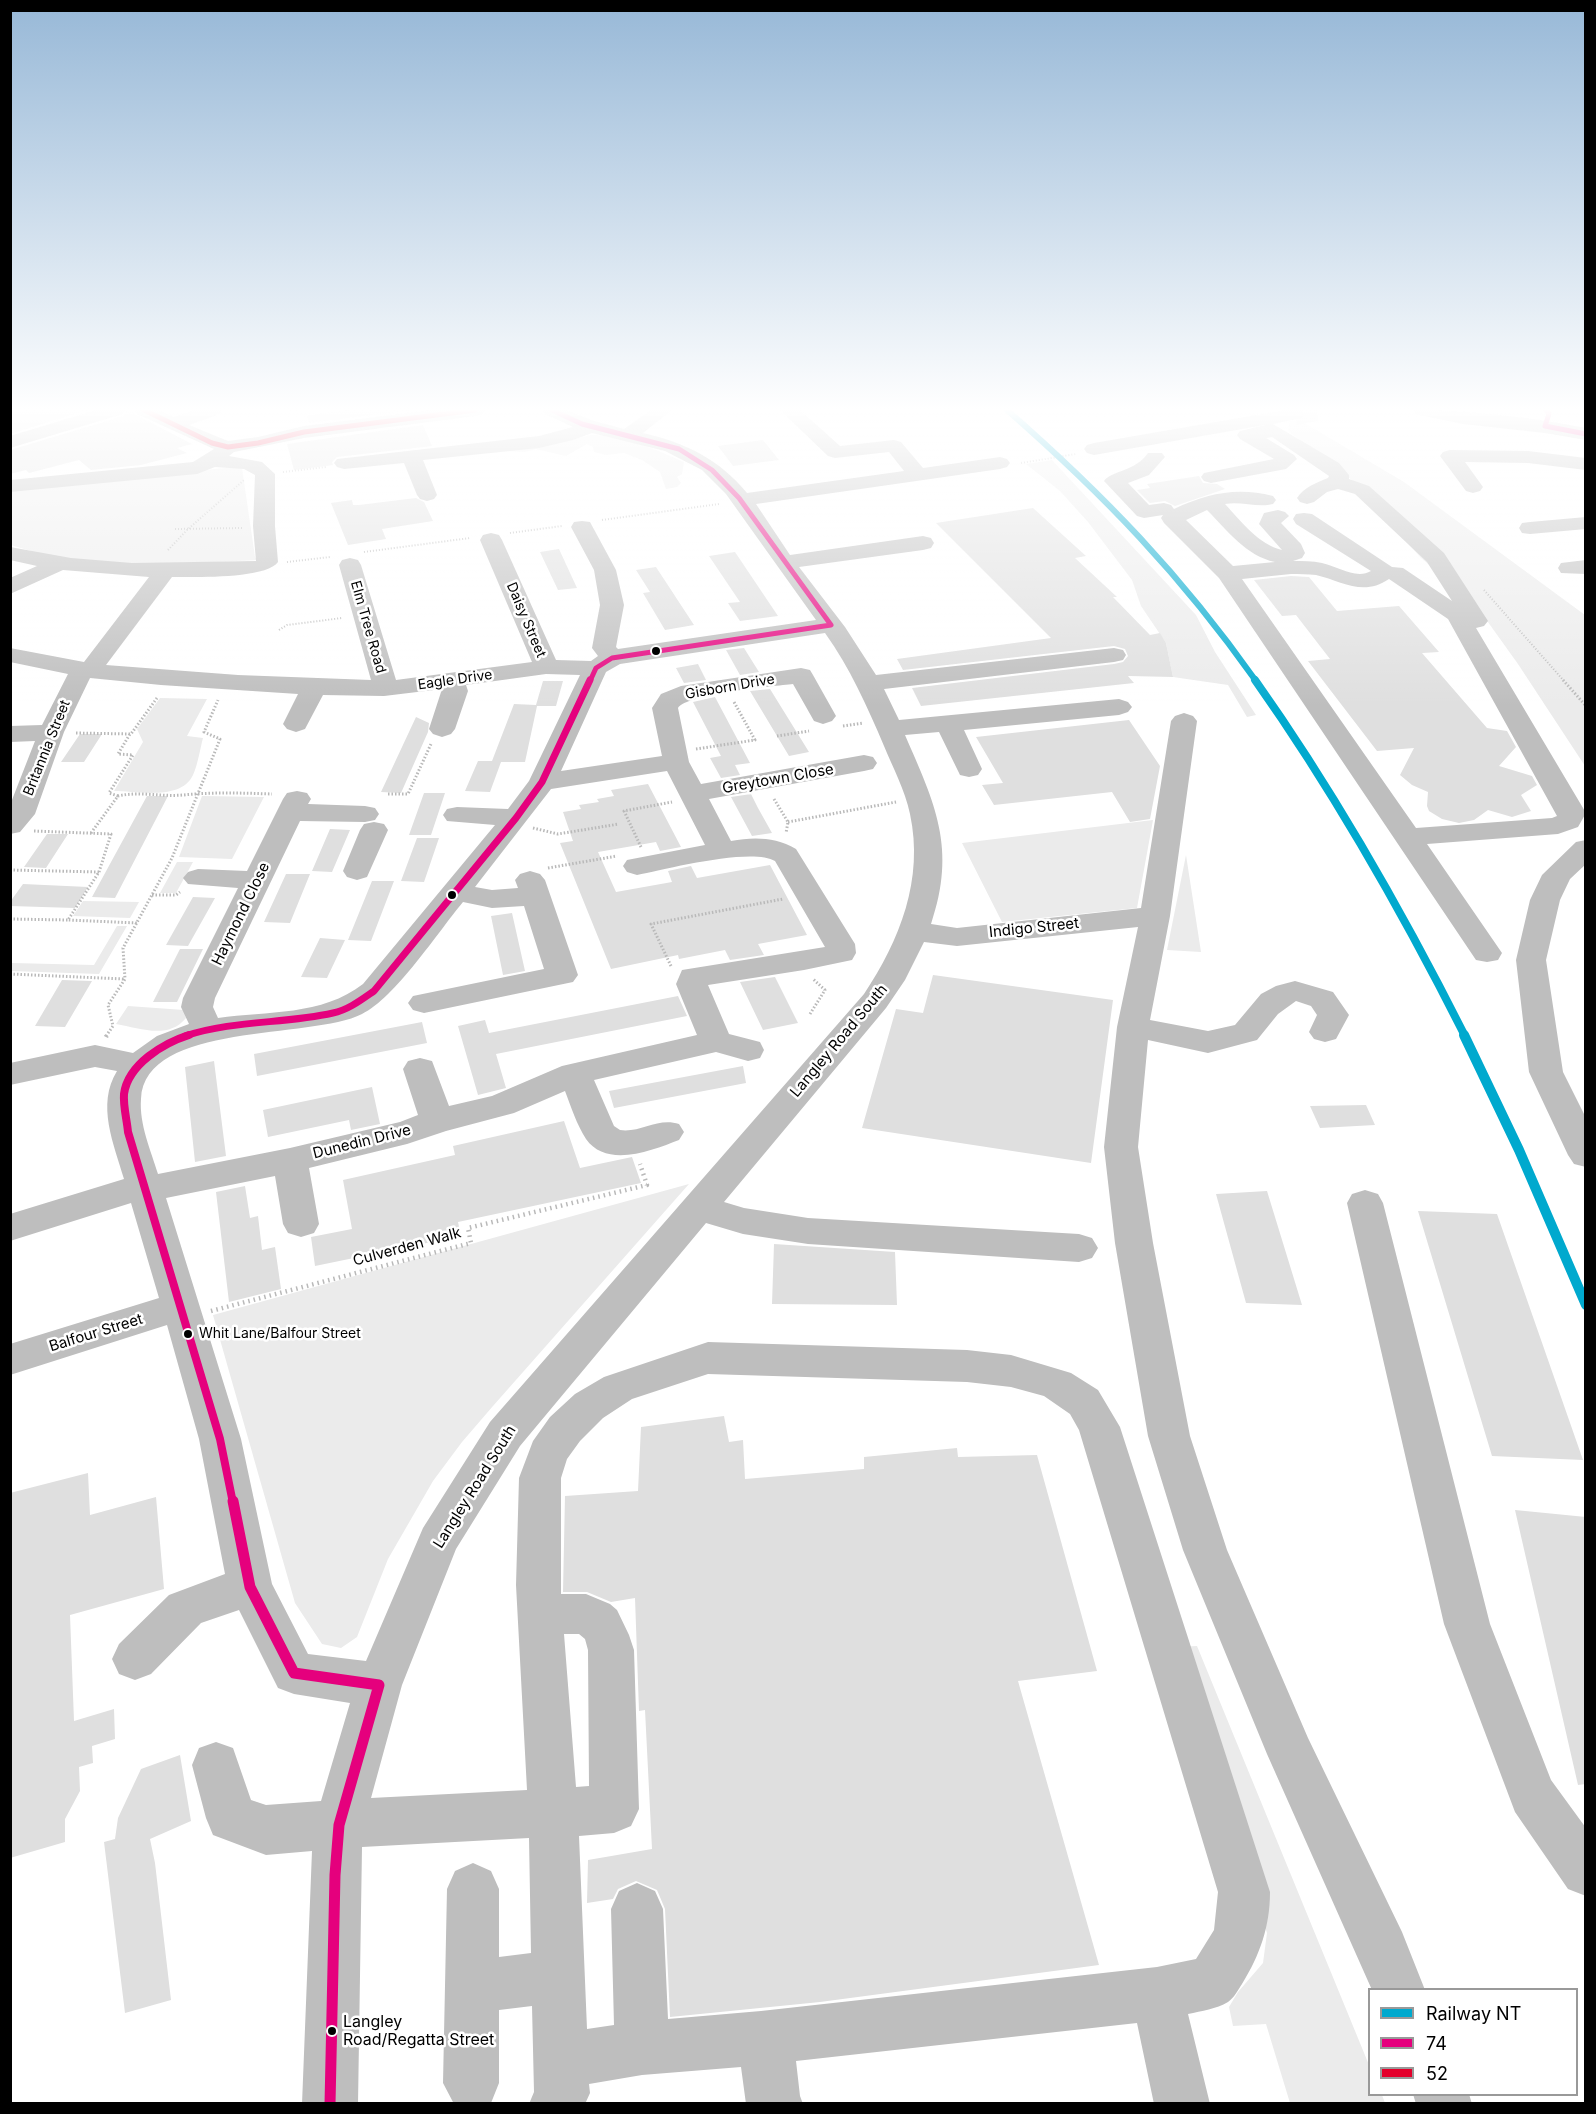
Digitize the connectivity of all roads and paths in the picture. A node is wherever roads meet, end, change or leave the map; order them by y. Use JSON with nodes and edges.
{"nodes":[{"id":1,"x":210,"y":509,"type":"edge"},
{"id":2,"x":261,"y":509,"type":"edge"},
{"id":3,"x":684,"y":509,"type":"edge"},
{"id":4,"x":747,"y":509,"type":"edge"},
{"id":5,"x":1141,"y":509,"type":"edge"},
{"id":6,"x":1164,"y":509,"type":"dead end"},
{"id":7,"x":1185,"y":509,"type":"edge"},
{"id":8,"x":1239,"y":509,"type":"edge"},
{"id":9,"x":1271,"y":509,"type":"edge"},
{"id":10,"x":1382,"y":509,"type":"edge"},
{"id":11,"x":1311,"y":510,"type":"edge"},
{"id":12,"x":1586,"y":523,"type":"edge"},
{"id":13,"x":584,"y":524,"type":"junction"},
{"id":14,"x":264,"y":525,"type":"junction"},
{"id":15,"x":1530,"y":528,"type":"dead end"},
{"id":16,"x":175,"y":529,"type":"dead end"},
{"id":17,"x":187,"y":530,"type":"junction"},
{"id":18,"x":489,"y":537,"type":"junction"},
{"id":19,"x":923,"y":543,"type":"dead end"},
{"id":20,"x":10,"y":553,"type":"edge"},
{"id":21,"x":349,"y":558,"type":"junction"},
{"id":22,"x":784,"y":562,"type":"junction"},
{"id":23,"x":58,"y":564,"type":"junction"},
{"id":24,"x":261,"y":564,"type":"junction"},
{"id":25,"x":158,"y":570,"type":"junction"},
{"id":26,"x":1227,"y":573,"type":"junction"},
{"id":27,"x":1386,"y":576,"type":"junction"},
{"id":28,"x":10,"y":587,"type":"edge"},
{"id":29,"x":1482,"y":588,"type":"dead end"},
{"id":30,"x":366,"y":615,"type":"junction"},
{"id":31,"x":831,"y":625,"type":"junction"},
{"id":32,"x":279,"y":630,"type":"dead end"},
{"id":33,"x":10,"y":655,"type":"edge"},
{"id":34,"x":1114,"y":655,"type":"dead end"},
{"id":35,"x":604,"y":663,"type":"junction"},
{"id":36,"x":546,"y":667,"type":"junction"},
{"id":37,"x":86,"y":670,"type":"junction"},
{"id":38,"x":453,"y":681,"type":"junction"},
{"id":39,"x":226,"y":682,"type":"junction"},
{"id":40,"x":868,"y":682,"type":"junction"},
{"id":41,"x":725,"y":686,"type":"junction"},
{"id":42,"x":384,"y":689,"type":"junction"},
{"id":43,"x":157,"y":698,"type":"dead end"},
{"id":44,"x":1586,"y":706,"type":"edge"},
{"id":45,"x":1119,"y":707,"type":"dead end"},
{"id":46,"x":823,"y":716,"type":"dead end"},
{"id":47,"x":1184,"y":721,"type":"dead end"},
{"id":48,"x":948,"y":724,"type":"junction"},
{"id":49,"x":442,"y":729,"type":"joint"},
{"id":50,"x":890,"y":729,"type":"junction"},
{"id":51,"x":51,"y":732,"type":"junction"},
{"id":52,"x":130,"y":734,"type":"junction"},
{"id":53,"x":10,"y":735,"type":"edge"},
{"id":54,"x":675,"y":758,"type":"junction"},
{"id":55,"x":864,"y":763,"type":"dead end"},
{"id":56,"x":969,"y":769,"type":"dead end"},
{"id":57,"x":542,"y":782,"type":"junction"},
{"id":58,"x":764,"y":782,"type":"junction"},
{"id":59,"x":198,"y":792,"type":"junction"},
{"id":60,"x":388,"y":794,"type":"dead end"},
{"id":61,"x":118,"y":796,"type":"junction"},
{"id":62,"x":693,"y":796,"type":"junction"},
{"id":63,"x":1586,"y":796,"type":"edge"},
{"id":64,"x":920,"y":802,"type":"junction"},
{"id":65,"x":294,"y":806,"type":"junction"},
{"id":66,"x":457,"y":815,"type":"dead end"},
{"id":67,"x":514,"y":820,"type":"junction"},
{"id":68,"x":788,"y":822,"type":"junction"},
{"id":69,"x":619,"y":824,"type":"dead end"},
{"id":70,"x":19,"y":829,"type":"edge"},
{"id":71,"x":91,"y":833,"type":"junction"},
{"id":72,"x":1407,"y":837,"type":"junction"},
{"id":73,"x":771,"y":848,"type":"junction"},
{"id":74,"x":1586,"y":848,"type":"edge"},
{"id":75,"x":722,"y":851,"type":"junction"},
{"id":76,"x":643,"y":865,"type":"junction"},
{"id":77,"x":10,"y":870,"type":"edge"},
{"id":78,"x":357,"y":871,"type":"dead end"},
{"id":79,"x":99,"y":872,"type":"junction"},
{"id":80,"x":198,"y":878,"type":"dead end"},
{"id":81,"x":259,"y":880,"type":"junction"},
{"id":82,"x":533,"y":888,"type":"junction"},
{"id":83,"x":455,"y":892,"type":"junction"},
{"id":84,"x":811,"y":893,"type":"junction"},
{"id":85,"x":1155,"y":916,"type":"junction"},
{"id":86,"x":10,"y":919,"type":"edge"},
{"id":87,"x":68,"y":920,"type":"junction"},
{"id":88,"x":137,"y":922,"type":"junction"},
{"id":89,"x":914,"y":931,"type":"junction"},
{"id":90,"x":1487,"y":953,"type":"dead end"},
{"id":91,"x":797,"y":962,"type":"junction"},
{"id":92,"x":671,"y":967,"type":"dead end"},
{"id":93,"x":10,"y":974,"type":"edge"},
{"id":94,"x":125,"y":979,"type":"junction"},
{"id":95,"x":424,"y":1003,"type":"dead end"},
{"id":96,"x":810,"y":1014,"type":"dead end"},
{"id":97,"x":1133,"y":1027,"type":"junction"},
{"id":98,"x":207,"y":1029,"type":"junction"},
{"id":99,"x":1325,"y":1032,"type":"dead end"},
{"id":100,"x":716,"y":1041,"type":"junction"},
{"id":101,"x":748,"y":1050,"type":"dead end"},
{"id":102,"x":96,"y":1056,"type":"junction"},
{"id":103,"x":139,"y":1065,"type":"junction"},
{"id":104,"x":420,"y":1068,"type":"dead end"},
{"id":105,"x":10,"y":1074,"type":"edge"},
{"id":106,"x":574,"y":1074,"type":"junction"},
{"id":107,"x":437,"y":1121,"type":"junction"},
{"id":108,"x":667,"y":1132,"type":"dead end"},
{"id":109,"x":634,"y":1143,"type":"junction"},
{"id":110,"x":1586,"y":1155,"type":"edge"},
{"id":111,"x":290,"y":1160,"type":"junction"},
{"id":112,"x":144,"y":1188,"type":"junction"},
{"id":113,"x":1365,"y":1203,"type":"dead end"},
{"id":114,"x":699,"y":1207,"type":"junction"},
{"id":115,"x":301,"y":1224,"type":"dead end"},
{"id":116,"x":10,"y":1228,"type":"edge"},
{"id":117,"x":1079,"y":1248,"type":"dead end"},
{"id":118,"x":183,"y":1312,"type":"junction"},
{"id":119,"x":10,"y":1360,"type":"edge"},
{"id":120,"x":250,"y":1587,"type":"junction"},
{"id":121,"x":540,"y":1617,"type":"junction"},
{"id":122,"x":135,"y":1659,"type":"dead end"},
{"id":123,"x":379,"y":1685,"type":"junction"},
{"id":124,"x":216,"y":1765,"type":"dead end"},
{"id":125,"x":553,"y":1813,"type":"junction"},
{"id":126,"x":339,"y":1825,"type":"junction"},
{"id":127,"x":1586,"y":1871,"type":"edge"},
{"id":128,"x":473,"y":1889,"type":"dead end"},
{"id":129,"x":637,"y":1909,"type":"dead end"},
{"id":130,"x":560,"y":1977,"type":"junction"},
{"id":131,"x":473,"y":1986,"type":"junction"},
{"id":132,"x":1398,"y":1988,"type":"edge"},
{"id":133,"x":1157,"y":1994,"type":"junction"},
{"id":134,"x":766,"y":2036,"type":"junction"},
{"id":135,"x":642,"y":2048,"type":"junction"},
{"id":136,"x":559,"y":2082,"type":"edge"},
{"id":137,"x":471,"y":2083,"type":"dead end"},
{"id":138,"x":330,"y":2103,"type":"edge"},
{"id":139,"x":775,"y":2103,"type":"edge"},
{"id":140,"x":1182,"y":2103,"type":"edge"}],
"edges":[{"from":1,"to":17,"type":"path"},
{"from":2,"to":14,"type":"street"},
{"from":3,"to":13,"type":"path"},
{"from":4,"to":22,"type":"street","name":"Langley Road South"},
{"from":5,"to":6,"type":"street"},
{"from":7,"to":26,"type":"street"},
{"from":8,"to":9,"type":"street"},
{"from":10,"to":63,"type":"street"},
{"from":11,"to":27,"type":"street"},
{"from":12,"to":15,"type":"street"},
{"from":13,"to":18,"type":"path"},
{"from":13,"to":35,"type":"street"},
{"from":14,"to":17,"type":"path"},
{"from":14,"to":24,"type":"street"},
{"from":16,"to":17,"type":"path"},
{"from":17,"to":25,"type":"path"},
{"from":18,"to":21,"type":"path"},
{"from":18,"to":36,"type":"street","name":"Daisy Street"},
{"from":19,"to":22,"type":"street"},
{"from":20,"to":23,"type":"street"},
{"from":21,"to":24,"type":"path"},
{"from":21,"to":30,"type":"street","name":"Elm Tree Road"},
{"from":22,"to":31,"type":"street","name":"Langley Road South"},
{"from":23,"to":25,"type":"street"},
{"from":23,"to":28,"type":"street"},
{"from":24,"to":25,"type":"street"},
{"from":25,"to":37,"type":"street","name":"Britannia Street"},
{"from":26,"to":27,"type":"street"},
{"from":26,"to":72,"type":"street"},
{"from":27,"to":72,"type":"street"},
{"from":29,"to":44,"type":"path"},
{"from":30,"to":32,"type":"path"},
{"from":30,"to":42,"type":"street","name":"Elm Tree Road"},
{"from":31,"to":35,"type":"street","name":"Eagle Drive"},
{"from":31,"to":40,"type":"street","name":"Langley Road South"},
{"from":33,"to":37,"type":"street","name":"Eagle Drive"},
{"from":34,"to":40,"type":"street"},
{"from":35,"to":36,"type":"street","name":"Eagle Drive"},
{"from":35,"to":57,"type":"street"},
{"from":36,"to":38,"type":"street","name":"Eagle Drive"},
{"from":37,"to":39,"type":"street","name":"Eagle Drive"},
{"from":37,"to":51,"type":"street","name":"Britannia Street"},
{"from":38,"to":42,"type":"street","name":"Eagle Drive"},
{"from":38,"to":49,"type":"street"},
{"from":39,"to":42,"type":"street","name":"Eagle Drive"},
{"from":39,"to":59,"type":"path"},
{"from":40,"to":50,"type":"street","name":"Langley Road South"},
{"from":41,"to":46,"type":"street","name":"Gisborn Drive"},
{"from":41,"to":54,"type":"street","name":"Gisborn Drive"},
{"from":41,"to":54,"type":"path"},
{"from":43,"to":52,"type":"path"},
{"from":45,"to":48,"type":"street"},
{"from":47,"to":85,"type":"street"},
{"from":48,"to":50,"type":"street"},
{"from":48,"to":56,"type":"street"},
{"from":49,"to":60,"type":"path"},
{"from":50,"to":64,"type":"street","name":"Langley Road South"},
{"from":51,"to":52,"type":"path"},
{"from":51,"to":53,"type":"street"},
{"from":51,"to":70,"type":"street","name":"Britannia Street"},
{"from":52,"to":61,"type":"path"},
{"from":54,"to":57,"type":"street"},
{"from":54,"to":62,"type":"street","name":"Gisborn Drive"},
{"from":55,"to":58,"type":"street","name":"Greytown Close"},
{"from":57,"to":67,"type":"street"},
{"from":58,"to":62,"type":"street","name":"Greytown Close"},
{"from":58,"to":68,"type":"path"},
{"from":59,"to":61,"type":"path"},
{"from":59,"to":65,"type":"path"},
{"from":59,"to":88,"type":"path"},
{"from":61,"to":71,"type":"path"},
{"from":62,"to":75,"type":"street","name":"Gisborn Drive"},
{"from":62,"to":76,"type":"path"},
{"from":64,"to":68,"type":"path"},
{"from":64,"to":89,"type":"street","name":"Langley Road South"},
{"from":65,"to":78,"type":"street"},
{"from":65,"to":81,"type":"street","name":"Haymond Close"},
{"from":66,"to":67,"type":"street"},
{"from":67,"to":69,"type":"path"},
{"from":67,"to":83,"type":"street"},
{"from":68,"to":73,"type":"path"},
{"from":70,"to":71,"type":"path"},
{"from":71,"to":79,"type":"path"},
{"from":72,"to":90,"type":"street"},
{"from":73,"to":75,"type":"street"},
{"from":73,"to":84,"type":"street"},
{"from":74,"to":110,"type":"street"},
{"from":75,"to":76,"type":"street"},
{"from":76,"to":82,"type":"path"},
{"from":77,"to":79,"type":"path"},
{"from":79,"to":87,"type":"path"},
{"from":80,"to":81,"type":"street"},
{"from":81,"to":98,"type":"street","name":"Haymond Close"},
{"from":82,"to":83,"type":"street"},
{"from":82,"to":95,"type":"street"},
{"from":83,"to":98,"type":"street"},
{"from":84,"to":91,"type":"street"},
{"from":84,"to":92,"type":"path"},
{"from":85,"to":89,"type":"street","name":"Indigo Street"},
{"from":85,"to":97,"type":"street"},
{"from":86,"to":87,"type":"path"},
{"from":87,"to":88,"type":"path"},
{"from":88,"to":94,"type":"path"},
{"from":89,"to":114,"type":"street","name":"Langley Road South"},
{"from":91,"to":96,"type":"path"},
{"from":91,"to":100,"type":"street"},
{"from":93,"to":94,"type":"path"},
{"from":94,"to":102,"type":"path"},
{"from":97,"to":99,"type":"street"},
{"from":97,"to":132,"type":"street"},
{"from":98,"to":103,"type":"street"},
{"from":100,"to":101,"type":"street"},
{"from":100,"to":106,"type":"street","name":"Dunedin Drive"},
{"from":102,"to":103,"type":"street"},
{"from":102,"to":105,"type":"street"},
{"from":103,"to":112,"type":"street"},
{"from":104,"to":107,"type":"street"},
{"from":106,"to":107,"type":"street","name":"Dunedin Drive"},
{"from":106,"to":109,"type":"street"},
{"from":107,"to":111,"type":"street","name":"Dunedin Drive"},
{"from":108,"to":109,"type":"street"},
{"from":109,"to":118,"type":"path","name":"Culverden Walk"},
{"from":111,"to":112,"type":"street","name":"Dunedin Drive"},
{"from":111,"to":115,"type":"street"},
{"from":112,"to":116,"type":"street","name":"Dunedin Drive"},
{"from":112,"to":118,"type":"street"},
{"from":113,"to":127,"type":"street"},
{"from":114,"to":117,"type":"street"},
{"from":114,"to":123,"type":"street","name":"Langley Road South"},
{"from":118,"to":119,"type":"street","name":"Balfour Street"},
{"from":118,"to":120,"type":"street"},
{"from":120,"to":122,"type":"street"},
{"from":120,"to":123,"type":"street"},
{"from":121,"to":125,"type":"street"},
{"from":121,"to":125,"type":"street"},
{"from":121,"to":133,"type":"street"},
{"from":123,"to":126,"type":"street","name":"Langley Road South"},
{"from":124,"to":126,"type":"street"},
{"from":125,"to":126,"type":"street"},
{"from":125,"to":130,"type":"street"},
{"from":126,"to":138,"type":"street","name":"Langley Road South"},
{"from":128,"to":131,"type":"street"},
{"from":129,"to":135,"type":"street"},
{"from":130,"to":131,"type":"street"},
{"from":130,"to":136,"type":"street"},
{"from":131,"to":137,"type":"street"},
{"from":133,"to":134,"type":"street"},
{"from":133,"to":140,"type":"street"},
{"from":134,"to":135,"type":"street"},
{"from":134,"to":139,"type":"street"},
{"from":135,"to":136,"type":"street"}]}
